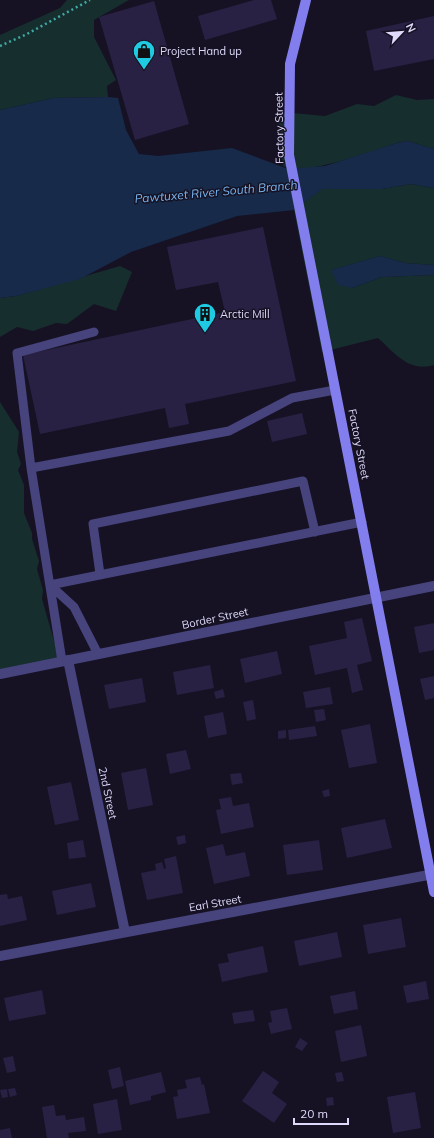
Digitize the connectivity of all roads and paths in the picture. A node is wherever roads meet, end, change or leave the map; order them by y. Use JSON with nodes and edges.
{"nodes":[{"id":1,"x":90,"y":0,"type":"edge"},
{"id":2,"x":306,"y":0,"type":"edge"},
{"id":3,"x":0,"y":46,"type":"edge"},
{"id":4,"x":94,"y":332,"type":"dead end"},
{"id":5,"x":335,"y":390,"type":"junction"},
{"id":6,"x":31,"y":468,"type":"junction"},
{"id":7,"x":362,"y":522,"type":"junction"},
{"id":8,"x":315,"y":532,"type":"junction"},
{"id":9,"x":100,"y":574,"type":"junction"},
{"id":10,"x":50,"y":586,"type":"junction"},
{"id":11,"x":434,"y":586,"type":"edge"},
{"id":12,"x":377,"y":597,"type":"junction"},
{"id":13,"x":98,"y":654,"type":"junction"},
{"id":14,"x":65,"y":661,"type":"junction"},
{"id":15,"x":0,"y":674,"type":"edge"},
{"id":16,"x":432,"y":875,"type":"edge"},
{"id":17,"x":434,"y":892,"type":"edge"},
{"id":18,"x":125,"y":932,"type":"junction"},
{"id":19,"x":0,"y":956,"type":"edge"}],
"edges":[{"from":1,"to":3,"type":"path"},
{"from":2,"to":5,"type":"street","name":"Factory Street"},
{"from":4,"to":6,"type":"lane"},
{"from":5,"to":6,"type":"lane"},
{"from":5,"to":7,"type":"street","name":"Factory Street"},
{"from":6,"to":10,"type":"lane"},
{"from":7,"to":8,"type":"lane"},
{"from":7,"to":12,"type":"street","name":"Factory Street"},
{"from":8,"to":9,"type":"lane"},
{"from":8,"to":9,"type":"lane"},
{"from":9,"to":10,"type":"lane"},
{"from":10,"to":13,"type":"lane"},
{"from":10,"to":14,"type":"lane"},
{"from":11,"to":12,"type":"street","name":"Border Street"},
{"from":12,"to":13,"type":"street","name":"Border Street"},
{"from":12,"to":16,"type":"street","name":"Factory Street"},
{"from":13,"to":14,"type":"street","name":"Border Street"},
{"from":14,"to":15,"type":"street","name":"Border Street"},
{"from":14,"to":18,"type":"street","name":"2nd Street"},
{"from":16,"to":17,"type":"street","name":"Factory Street"},
{"from":16,"to":18,"type":"street","name":"Earl Street"},
{"from":18,"to":19,"type":"street","name":"Earl Street"}]}
